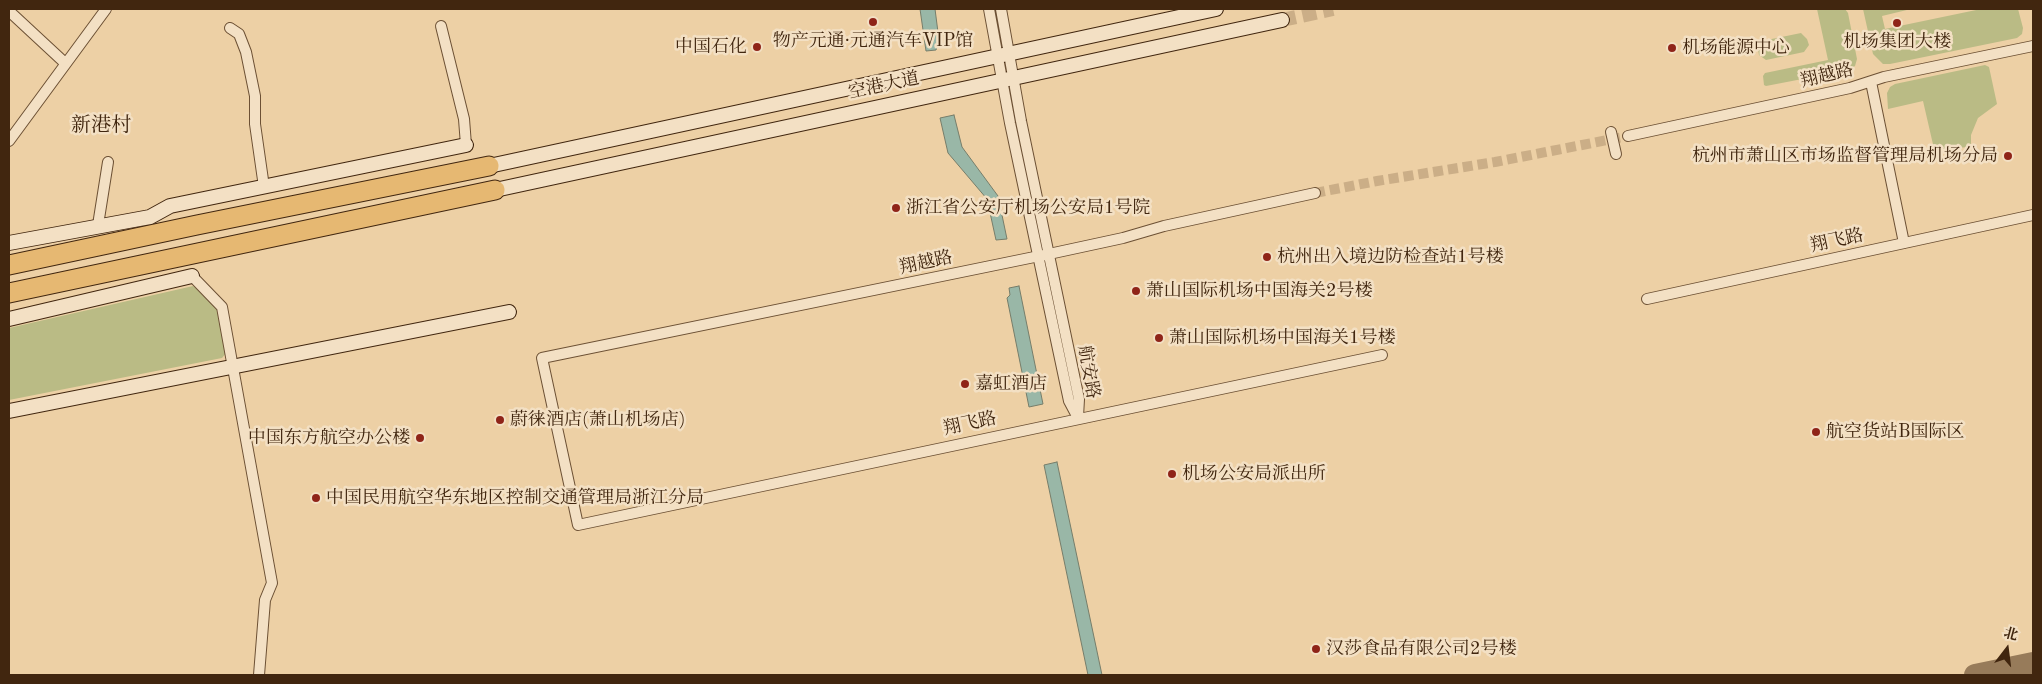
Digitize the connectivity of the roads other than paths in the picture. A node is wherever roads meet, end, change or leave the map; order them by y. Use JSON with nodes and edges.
{"nodes":[{"id":1,"x":106,"y":9,"type":"edge"},
{"id":2,"x":989,"y":9,"type":"edge"},
{"id":3,"x":1001,"y":9,"type":"edge"},
{"id":4,"x":1216,"y":9,"type":"edge"},
{"id":5,"x":9,"y":11,"type":"edge"},
{"id":6,"x":1282,"y":20,"type":"tunnel mouth"},
{"id":7,"x":441,"y":26,"type":"dead end"},
{"id":8,"x":230,"y":28,"type":"dead end"},
{"id":9,"x":2033,"y":46,"type":"edge"},
{"id":10,"x":1003,"y":55,"type":"junction"},
{"id":11,"x":65,"y":63,"type":"junction"},
{"id":12,"x":1008,"y":79,"type":"junction"},
{"id":13,"x":1871,"y":82,"type":"junction"},
{"id":14,"x":1611,"y":132,"type":"dead end"},
{"id":15,"x":1628,"y":136,"type":"tunnel mouth"},
{"id":16,"x":9,"y":141,"type":"edge"},
{"id":17,"x":466,"y":145,"type":"joint"},
{"id":18,"x":1616,"y":154,"type":"dead end"},
{"id":19,"x":108,"y":162,"type":"dead end"},
{"id":20,"x":489,"y":166,"type":"joint"},
{"id":21,"x":264,"y":187,"type":"junction"},
{"id":22,"x":495,"y":190,"type":"joint"},
{"id":23,"x":1315,"y":193,"type":"tunnel mouth"},
{"id":24,"x":2033,"y":216,"type":"edge"},
{"id":25,"x":98,"y":225,"type":"junction"},
{"id":26,"x":9,"y":243,"type":"edge"},
{"id":27,"x":1904,"y":243,"type":"junction"},
{"id":28,"x":1044,"y":255,"type":"junction"},
{"id":29,"x":9,"y":265,"type":"edge"},
{"id":30,"x":192,"y":276,"type":"joint"},
{"id":31,"x":9,"y":293,"type":"edge"},
{"id":32,"x":1647,"y":299,"type":"dead end"},
{"id":33,"x":509,"y":312,"type":"dead end"},
{"id":34,"x":9,"y":319,"type":"edge"},
{"id":35,"x":1382,"y":355,"type":"dead end"},
{"id":36,"x":233,"y":367,"type":"junction"},
{"id":37,"x":9,"y":412,"type":"edge"},
{"id":38,"x":1078,"y":418,"type":"junction"},
{"id":39,"x":575,"y":513,"type":"joint"},
{"id":40,"x":259,"y":675,"type":"edge"}],
"edges":[{"from":1,"to":11,"type":"street"},
{"from":2,"to":10,"type":"street","name":"航安路"},
{"from":3,"to":10,"type":"street","name":"航安路"},
{"from":4,"to":10,"type":"main road","name":"空港大道"},
{"from":5,"to":11,"type":"street"},
{"from":6,"to":12,"type":"main road","name":"空港大道"},
{"from":7,"to":17,"type":"street"},
{"from":8,"to":21,"type":"street"},
{"from":9,"to":13,"type":"street","name":"翔越路"},
{"from":10,"to":12,"type":"street","name":"航安路"},
{"from":10,"to":20,"type":"main road","name":"空港大道"},
{"from":11,"to":16,"type":"street"},
{"from":12,"to":22,"type":"main road","name":"空港大道"},
{"from":12,"to":28,"type":"street","name":"航安路"},
{"from":13,"to":15,"type":"street","name":"翔越路"},
{"from":13,"to":27,"type":"street"},
{"from":14,"to":18,"type":"street"},
{"from":17,"to":21,"type":"main road"},
{"from":19,"to":25,"type":"street"},
{"from":20,"to":29,"type":"highway"},
{"from":21,"to":25,"type":"main road"},
{"from":22,"to":31,"type":"highway"},
{"from":23,"to":28,"type":"street","name":"翔越路"},
{"from":24,"to":27,"type":"street","name":"翔飞路"},
{"from":25,"to":26,"type":"main road"},
{"from":27,"to":32,"type":"street","name":"翔飞路"},
{"from":28,"to":38,"type":"street","name":"航安路"},
{"from":28,"to":39,"type":"street","name":"翔越路"},
{"from":30,"to":34,"type":"main road"},
{"from":30,"to":36,"type":"street"},
{"from":33,"to":36,"type":"main road"},
{"from":35,"to":38,"type":"street","name":"翔飞路"},
{"from":36,"to":37,"type":"main road"},
{"from":36,"to":40,"type":"street"},
{"from":38,"to":39,"type":"street","name":"翔飞路"}]}
